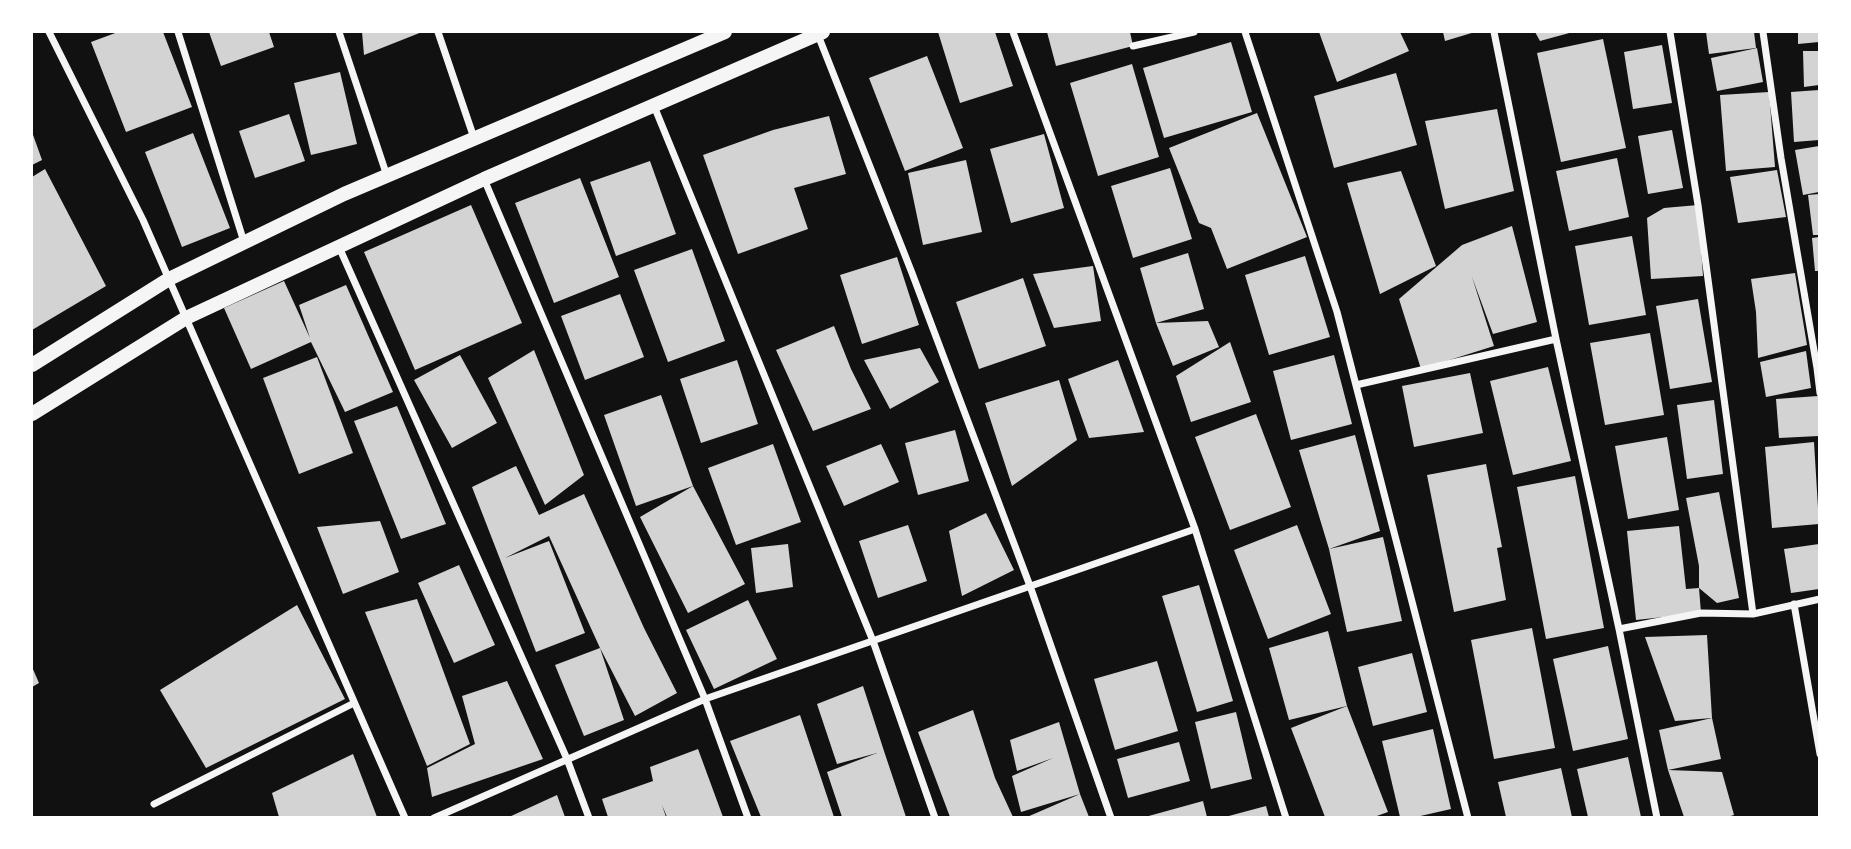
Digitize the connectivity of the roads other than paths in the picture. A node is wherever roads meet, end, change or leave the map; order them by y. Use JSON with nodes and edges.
{"nodes":[{"id":1,"x":49,"y":32,"type":"edge"},
{"id":2,"x":178,"y":32,"type":"edge"},
{"id":3,"x":339,"y":32,"type":"edge"},
{"id":4,"x":438,"y":32,"type":"edge"},
{"id":5,"x":725,"y":32,"type":"edge"},
{"id":6,"x":1013,"y":32,"type":"edge"},
{"id":7,"x":1194,"y":32,"type":"edge"},
{"id":8,"x":1245,"y":32,"type":"edge"},
{"id":9,"x":1494,"y":32,"type":"edge"},
{"id":10,"x":1670,"y":32,"type":"edge"},
{"id":11,"x":1763,"y":32,"type":"edge"},
{"id":12,"x":820,"y":33,"type":"edge"},
{"id":13,"x":1133,"y":46,"type":"dead end"},
{"id":14,"x":653,"y":105,"type":"junction"},
{"id":15,"x":474,"y":138,"type":"junction"},
{"id":16,"x":387,"y":176,"type":"junction"},
{"id":17,"x":484,"y":179,"type":"junction"},
{"id":18,"x":244,"y":243,"type":"junction"},
{"id":19,"x":338,"y":246,"type":"junction"},
{"id":20,"x":169,"y":279,"type":"junction"},
{"id":21,"x":186,"y":318,"type":"junction"},
{"id":22,"x":1556,"y":339,"type":"junction"},
{"id":23,"x":32,"y":365,"type":"edge"},
{"id":24,"x":1356,"y":385,"type":"junction"},
{"id":25,"x":1819,"y":393,"type":"edge"},
{"id":26,"x":32,"y":414,"type":"edge"},
{"id":27,"x":1195,"y":529,"type":"junction"},
{"id":28,"x":1030,"y":586,"type":"junction"},
{"id":29,"x":1819,"y":599,"type":"edge"},
{"id":30,"x":1794,"y":604,"type":"junction"},
{"id":31,"x":1754,"y":614,"type":"junction"},
{"id":32,"x":1619,"y":629,"type":"junction"},
{"id":33,"x":873,"y":641,"type":"junction"},
{"id":34,"x":705,"y":699,"type":"junction"},
{"id":35,"x":354,"y":703,"type":"junction"},
{"id":36,"x":1819,"y":754,"type":"edge"},
{"id":37,"x":567,"y":759,"type":"junction"},
{"id":38,"x":154,"y":804,"type":"dead end"},
{"id":39,"x":405,"y":817,"type":"edge"},
{"id":40,"x":433,"y":817,"type":"edge"},
{"id":41,"x":589,"y":817,"type":"edge"},
{"id":42,"x":748,"y":817,"type":"edge"},
{"id":43,"x":935,"y":817,"type":"edge"},
{"id":44,"x":1111,"y":817,"type":"edge"},
{"id":45,"x":1286,"y":817,"type":"edge"},
{"id":46,"x":1468,"y":817,"type":"edge"},
{"id":47,"x":1657,"y":817,"type":"edge"}],
"edges":[{"from":1,"to":20,"type":"street"},
{"from":2,"to":18,"type":"street"},
{"from":3,"to":16,"type":"street"},
{"from":4,"to":15,"type":"street"},
{"from":5,"to":15,"type":"main road"},
{"from":6,"to":27,"type":"street"},
{"from":7,"to":13,"type":"street"},
{"from":8,"to":24,"type":"street"},
{"from":9,"to":22,"type":"street"},
{"from":10,"to":31,"type":"street"},
{"from":11,"to":25,"type":"street"},
{"from":12,"to":14,"type":"main road"},
{"from":12,"to":28,"type":"street"},
{"from":14,"to":17,"type":"main road"},
{"from":14,"to":33,"type":"street"},
{"from":15,"to":16,"type":"main road"},
{"from":16,"to":18,"type":"main road"},
{"from":17,"to":19,"type":"main road"},
{"from":17,"to":34,"type":"street"},
{"from":18,"to":20,"type":"main road"},
{"from":19,"to":21,"type":"main road"},
{"from":19,"to":37,"type":"street"},
{"from":20,"to":21,"type":"street"},
{"from":20,"to":23,"type":"main road"},
{"from":21,"to":26,"type":"main road"},
{"from":21,"to":35,"type":"street"},
{"from":22,"to":24,"type":"street"},
{"from":22,"to":32,"type":"street"},
{"from":24,"to":46,"type":"street"},
{"from":27,"to":28,"type":"street"},
{"from":27,"to":45,"type":"street"},
{"from":28,"to":33,"type":"street"},
{"from":28,"to":44,"type":"street"},
{"from":29,"to":30,"type":"street"},
{"from":30,"to":31,"type":"street"},
{"from":30,"to":36,"type":"street"},
{"from":31,"to":32,"type":"street"},
{"from":32,"to":47,"type":"street"},
{"from":33,"to":34,"type":"street"},
{"from":33,"to":43,"type":"street"},
{"from":34,"to":37,"type":"street"},
{"from":34,"to":42,"type":"street"},
{"from":35,"to":38,"type":"street"},
{"from":35,"to":39,"type":"street"},
{"from":37,"to":40,"type":"street"},
{"from":37,"to":41,"type":"street"}]}
